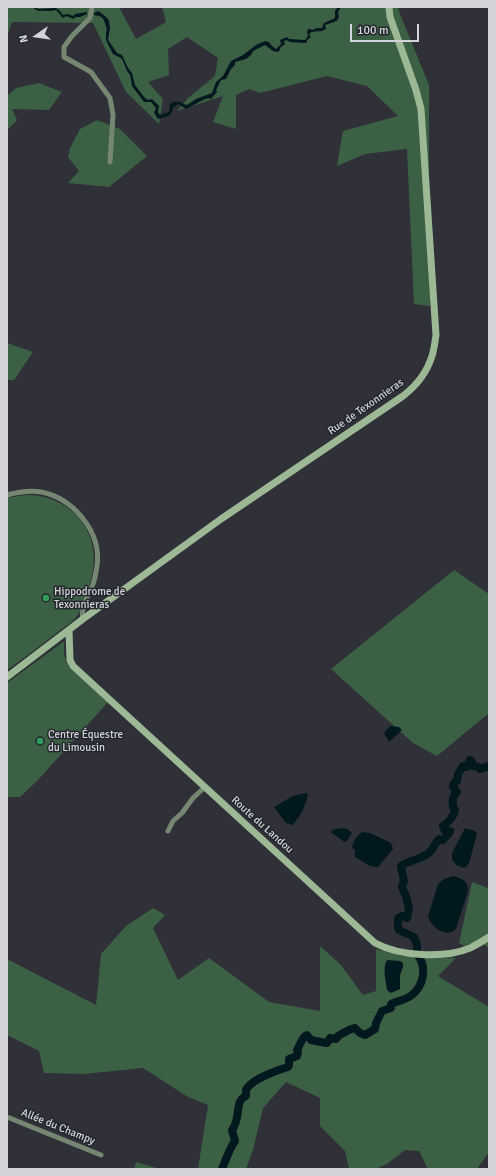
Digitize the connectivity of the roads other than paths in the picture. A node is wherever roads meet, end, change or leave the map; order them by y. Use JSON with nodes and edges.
{"nodes":[{"id":1,"x":92,"y":7,"type":"edge"},
{"id":2,"x":389,"y":7,"type":"edge"},
{"id":3,"x":110,"y":162,"type":"dead end"},
{"id":4,"x":7,"y":495,"type":"edge"},
{"id":5,"x":83,"y":620,"type":"junction"},
{"id":6,"x":69,"y":630,"type":"junction"},
{"id":7,"x":7,"y":677,"type":"edge"},
{"id":8,"x":205,"y":788,"type":"junction"},
{"id":9,"x":168,"y":831,"type":"dead end"},
{"id":10,"x":489,"y":937,"type":"edge"},
{"id":11,"x":7,"y":1117,"type":"edge"},
{"id":12,"x":101,"y":1155,"type":"dead end"}],
"edges":[{"from":1,"to":3,"type":"street"},
{"from":2,"to":5,"type":"main road","name":"Rue de Texonnieras"},
{"from":4,"to":5,"type":"street"},
{"from":5,"to":6,"type":"main road","name":"Rue de Texonnieras"},
{"from":6,"to":7,"type":"main road","name":"Rue de Texonnieras"},
{"from":6,"to":8,"type":"main road","name":"Route du Landou"},
{"from":8,"to":9,"type":"street"},
{"from":8,"to":10,"type":"main road","name":"Route du Landou"},
{"from":11,"to":12,"type":"street","name":"Allée du Champy"}]}
